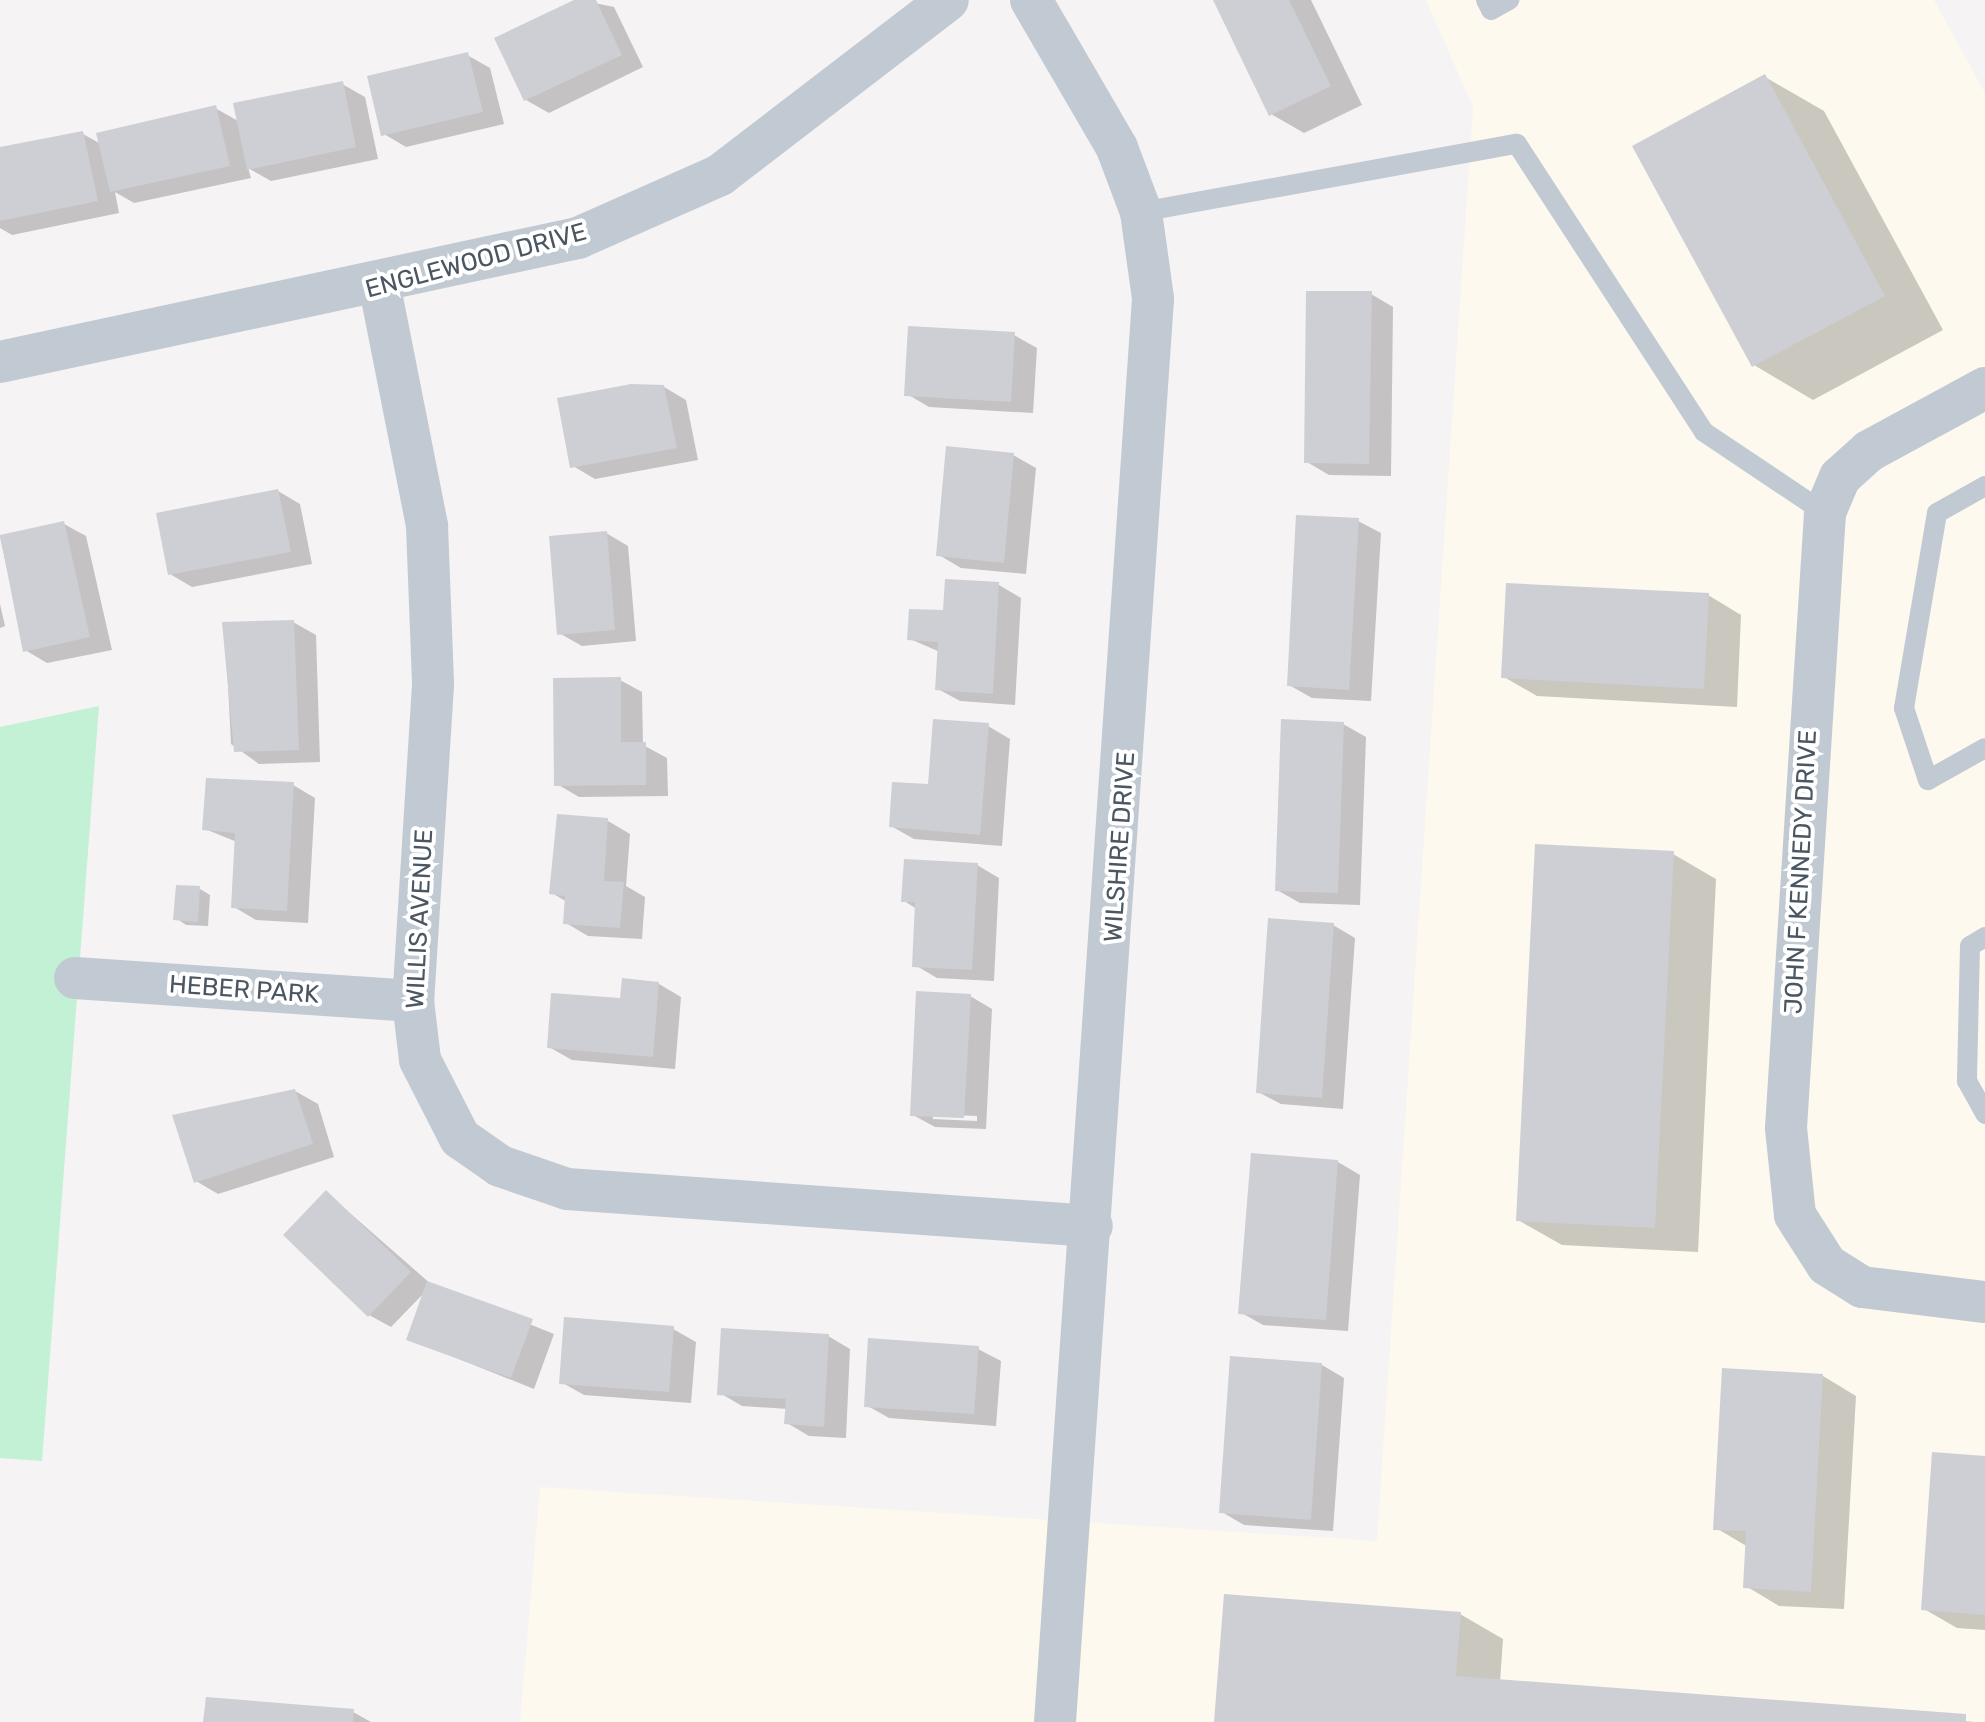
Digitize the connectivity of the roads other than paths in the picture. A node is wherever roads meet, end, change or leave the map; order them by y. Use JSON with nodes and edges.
{"nodes":[{"id":1,"x":948,"y":0,"type":"edge"},
{"id":2,"x":1031,"y":0,"type":"edge"},
{"id":3,"x":1486,"y":0,"type":"edge"},
{"id":4,"x":1509,"y":0,"type":"edge"},
{"id":5,"x":1141,"y":212,"type":"junction"},
{"id":6,"x":380,"y":288,"type":"junction"},
{"id":7,"x":0,"y":362,"type":"edge"},
{"id":8,"x":1985,"y":388,"type":"edge"},
{"id":9,"x":1985,"y":486,"type":"edge"},
{"id":10,"x":1825,"y":513,"type":"junction"},
{"id":11,"x":1985,"y":748,"type":"edge"},
{"id":12,"x":1978,"y":941,"type":"edge"},
{"id":13,"x":76,"y":978,"type":"dead end"},
{"id":14,"x":413,"y":1001,"type":"junction"},
{"id":15,"x":1985,"y":1114,"type":"edge"},
{"id":16,"x":1092,"y":1226,"type":"junction"},
{"id":17,"x":1985,"y":1302,"type":"edge"},
{"id":18,"x":1056,"y":1722,"type":"edge"}],
"edges":[{"from":1,"to":6,"type":"street","name":"ENGLEWOOD DRIVE"},
{"from":2,"to":5,"type":"street","name":"WILSHIRE DRIVE"},
{"from":3,"to":4,"type":"lane"},
{"from":5,"to":10,"type":"lane"},
{"from":5,"to":16,"type":"street","name":"WILSHIRE DRIVE"},
{"from":6,"to":7,"type":"street","name":"ENGLEWOOD DRIVE"},
{"from":6,"to":14,"type":"street","name":"WILLIS AVENUE"},
{"from":8,"to":10,"type":"street","name":"JOHN F KENNEDY DRIVE"},
{"from":9,"to":11,"type":"lane"},
{"from":10,"to":17,"type":"street","name":"JOHN F KENNEDY DRIVE"},
{"from":12,"to":15,"type":"lane"},
{"from":13,"to":14,"type":"street","name":"HEBER PARK"},
{"from":14,"to":16,"type":"street","name":"WILLIS AVENUE"},
{"from":16,"to":18,"type":"street","name":"WILSHIRE DRIVE"}]}
